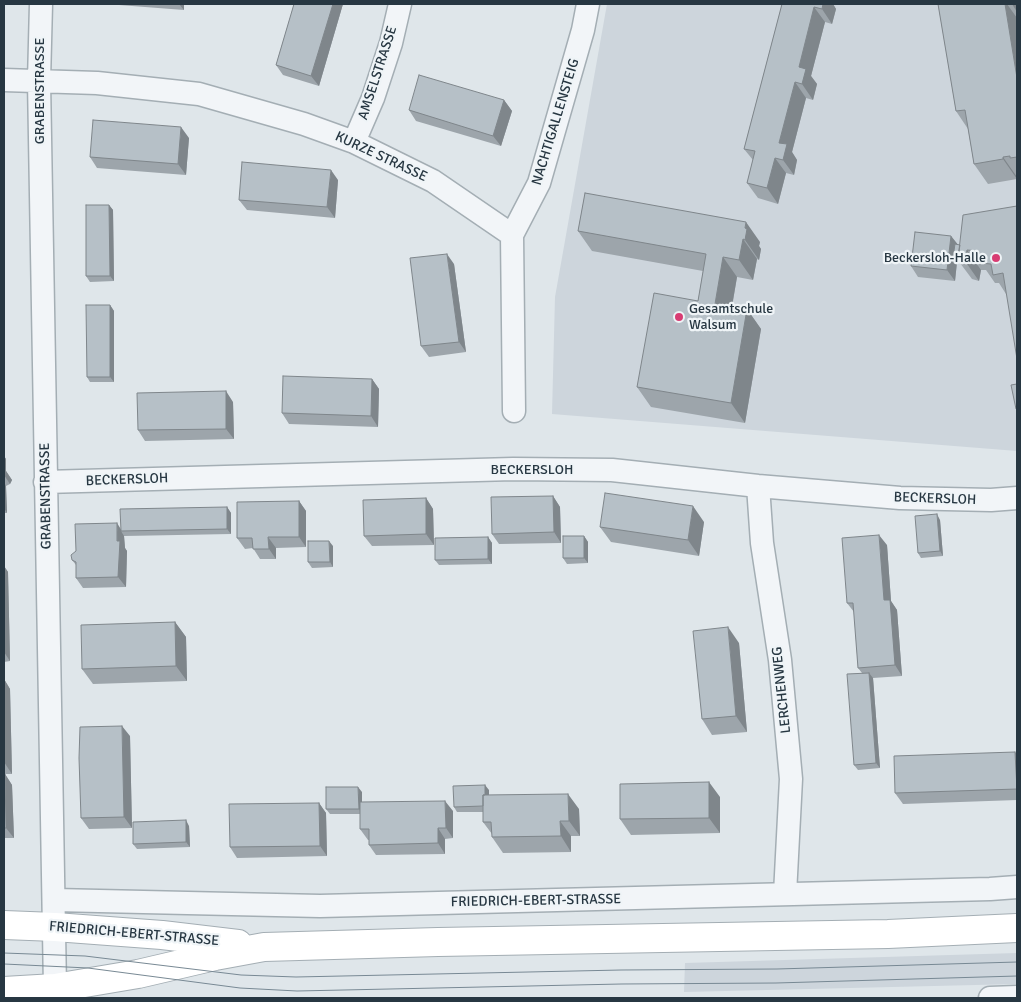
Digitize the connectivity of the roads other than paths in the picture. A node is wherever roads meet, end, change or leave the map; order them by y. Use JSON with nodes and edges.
{"nodes":[{"id":1,"x":41,"y":4,"type":"edge"},
{"id":2,"x":400,"y":4,"type":"edge"},
{"id":3,"x":588,"y":4,"type":"edge"},
{"id":4,"x":4,"y":80,"type":"edge"},
{"id":5,"x":39,"y":81,"type":"junction"},
{"id":6,"x":354,"y":142,"type":"junction"},
{"id":7,"x":512,"y":235,"type":"junction"},
{"id":8,"x":514,"y":411,"type":"dead end"},
{"id":9,"x":45,"y":482,"type":"junction"},
{"id":10,"x":758,"y":486,"type":"junction"},
{"id":11,"x":1017,"y":498,"type":"edge"},
{"id":12,"x":1017,"y":887,"type":"edge"},
{"id":13,"x":785,"y":894,"type":"junction"},
{"id":14,"x":55,"y":900,"type":"junction"},
{"id":15,"x":4,"y":925,"type":"edge"},
{"id":16,"x":55,"y":927,"type":"junction"},
{"id":17,"x":1017,"y":928,"type":"edge"},
{"id":18,"x":264,"y":947,"type":"junction"},
{"id":19,"x":55,"y":988,"type":"junction"},
{"id":20,"x":4,"y":991,"type":"edge"},
{"id":21,"x":1017,"y":997,"type":"edge"},
{"id":22,"x":990,"y":998,"type":"edge"}],
"edges":[{"from":1,"to":5,"type":"street","name":"GRABENSTRASSE"},
{"from":2,"to":6,"type":"street","name":"AMSELSTRASSE"},
{"from":3,"to":7,"type":"street","name":"NACHTIGALLENSTEIG"},
{"from":4,"to":5,"type":"street","name":"KURZE STRASSE"},
{"from":5,"to":6,"type":"street","name":"KURZE STRASSE"},
{"from":5,"to":9,"type":"street","name":"GRABENSTRASSE"},
{"from":6,"to":7,"type":"street","name":"KURZE STRASSE"},
{"from":7,"to":8,"type":"street"},
{"from":9,"to":10,"type":"street","name":"BECKERSLOH"},
{"from":9,"to":14,"type":"street","name":"GRABENSTRASSE"},
{"from":10,"to":11,"type":"street","name":"BECKERSLOH"},
{"from":10,"to":13,"type":"street","name":"LERCHENWEG"},
{"from":12,"to":13,"type":"street","name":"FRIEDRICH-EBERT-STRASSE"},
{"from":13,"to":14,"type":"street","name":"FRIEDRICH-EBERT-STRASSE"},
{"from":14,"to":16,"type":"street","name":"GRABENSTRASSE"},
{"from":15,"to":16,"type":"main road","name":"FRIEDRICH-EBERT-STRASSE"},
{"from":16,"to":18,"type":"main road","name":"FRIEDRICH-EBERT-STRASSE"},
{"from":16,"to":19,"type":"street","name":"GRABENSTRASSE"},
{"from":17,"to":18,"type":"main road","name":"FRIEDRICH-EBERT-STRASSE"},
{"from":18,"to":19,"type":"main road","name":"FRIEDRICH-EBERT-STRASSE"},
{"from":19,"to":20,"type":"main road","name":"FRIEDRICH-EBERT-STRASSE"},
{"from":21,"to":22,"type":"street"}]}
